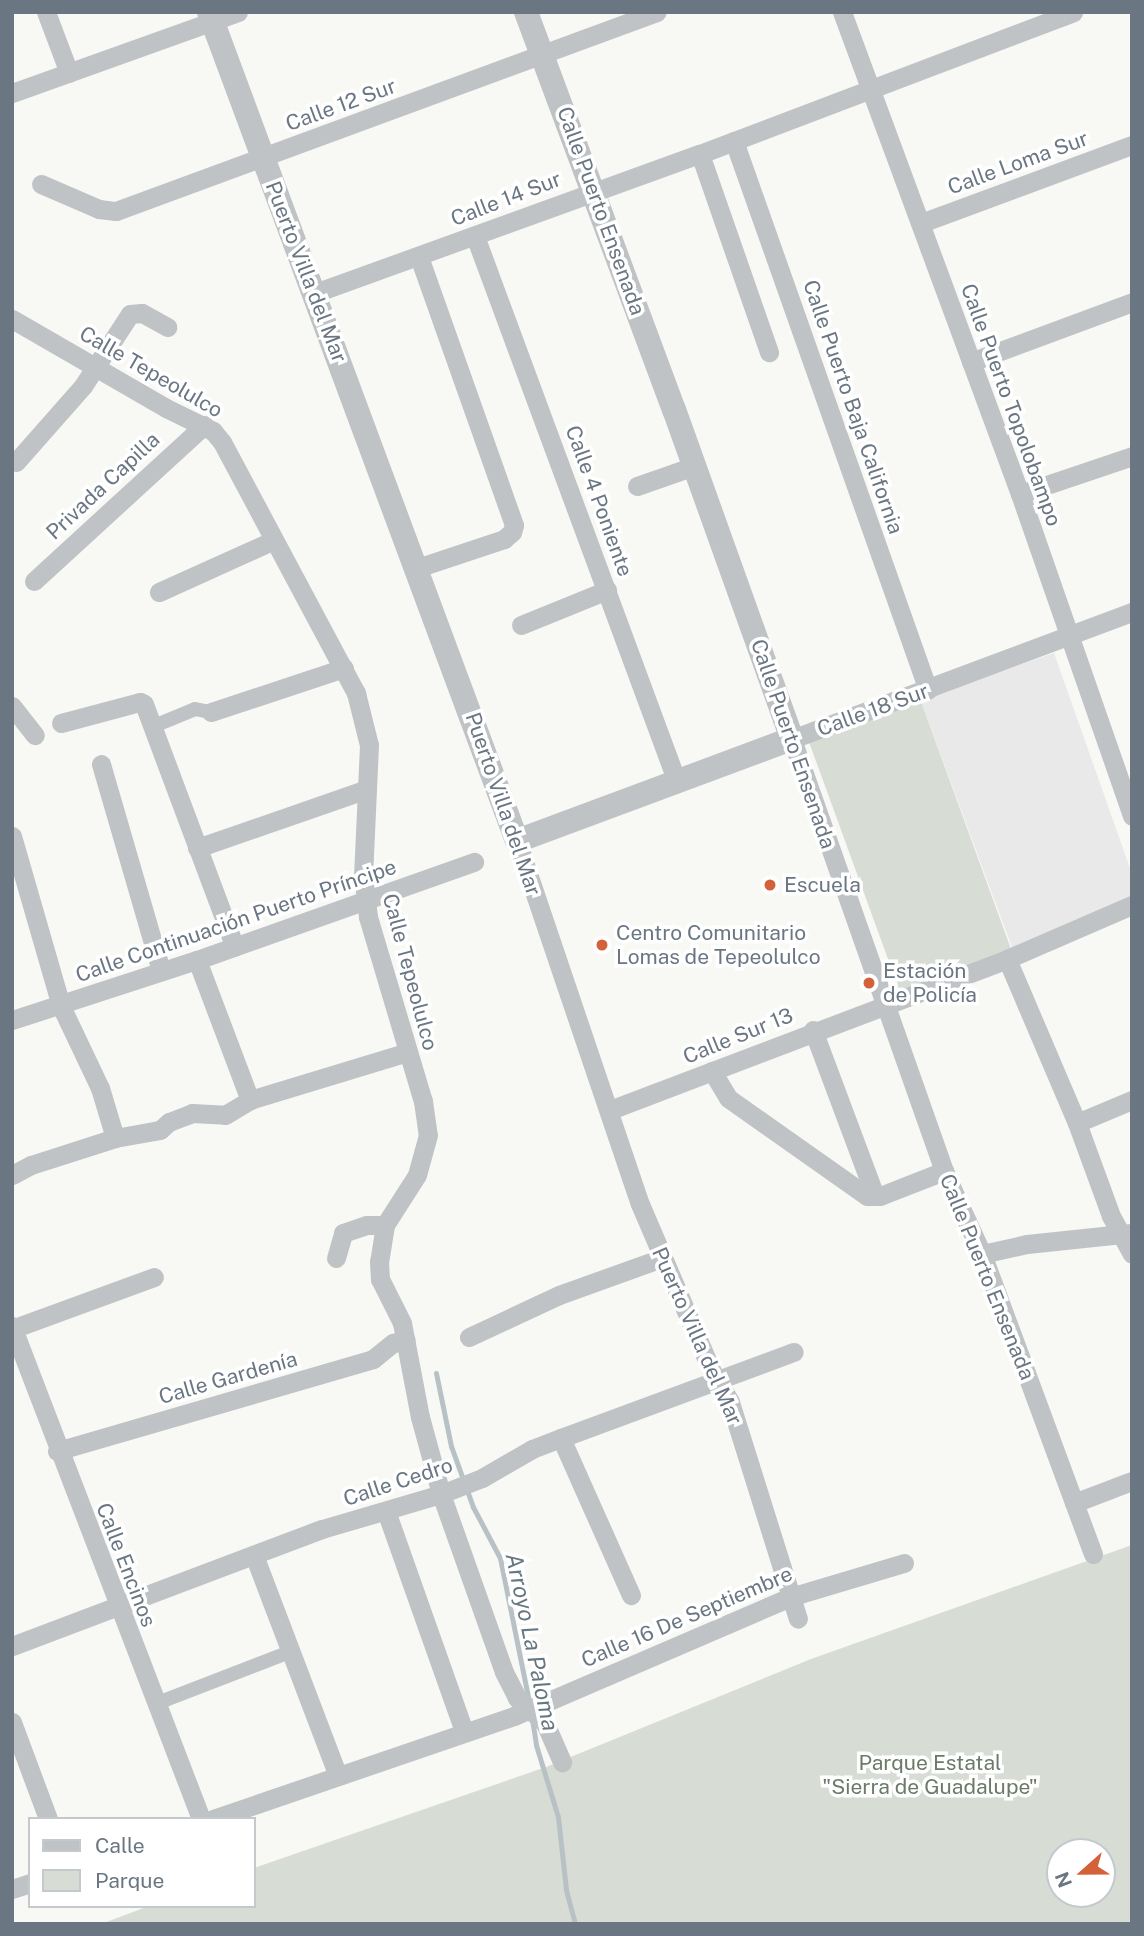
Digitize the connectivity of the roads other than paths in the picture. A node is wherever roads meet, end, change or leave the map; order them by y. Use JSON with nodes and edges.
{"nodes":[{"id":1,"x":46,"y":12,"type":"edge"},
{"id":2,"x":238,"y":12,"type":"edge"},
{"id":3,"x":526,"y":12,"type":"edge"},
{"id":4,"x":657,"y":12,"type":"edge"},
{"id":5,"x":842,"y":12,"type":"edge"},
{"id":6,"x":1073,"y":12,"type":"edge"},
{"id":7,"x":211,"y":17,"type":"edge"},
{"id":8,"x":542,"y":56,"type":"junction"},
{"id":9,"x":69,"y":73,"type":"junction"},
{"id":10,"x":870,"y":87,"type":"junction"},
{"id":11,"x":12,"y":93,"type":"edge"},
{"id":12,"x":734,"y":141,"type":"junction"},
{"id":13,"x":1132,"y":145,"type":"edge"},
{"id":14,"x":700,"y":153,"type":"junction"},
{"id":15,"x":263,"y":158,"type":"junction"},
{"id":16,"x":41,"y":184,"type":"dead end"},
{"id":17,"x":593,"y":190,"type":"junction"},
{"id":18,"x":920,"y":223,"type":"junction"},
{"id":19,"x":475,"y":236,"type":"junction"},
{"id":20,"x":418,"y":256,"type":"junction"},
{"id":21,"x":314,"y":293,"type":"junction"},
{"id":22,"x":1132,"y":302,"type":"edge"},
{"id":23,"x":12,"y":319,"type":"edge"},
{"id":24,"x":167,"y":327,"type":"dead end"},
{"id":25,"x":769,"y":352,"type":"dead end"},
{"id":26,"x":971,"y":362,"type":"junction"},
{"id":27,"x":97,"y":366,"type":"junction"},
{"id":28,"x":204,"y":425,"type":"junction"},
{"id":29,"x":1132,"y":456,"type":"edge"},
{"id":30,"x":16,"y":462,"type":"dead end"},
{"id":31,"x":694,"y":466,"type":"junction"},
{"id":32,"x":637,"y":486,"type":"dead end"},
{"id":33,"x":1020,"y":494,"type":"junction"},
{"id":34,"x":274,"y":540,"type":"junction"},
{"id":35,"x":417,"y":568,"type":"junction"},
{"id":36,"x":34,"y":581,"type":"dead end"},
{"id":37,"x":607,"y":590,"type":"junction"},
{"id":38,"x":159,"y":592,"type":"dead end"},
{"id":39,"x":1132,"y":612,"type":"edge"},
{"id":40,"x":521,"y":625,"type":"dead end"},
{"id":41,"x":1071,"y":635,"type":"junction"},
{"id":42,"x":344,"y":668,"type":"junction"},
{"id":43,"x":928,"y":690,"type":"junction"},
{"id":44,"x":12,"y":706,"type":"edge"},
{"id":45,"x":211,"y":712,"type":"joint"},
{"id":46,"x":61,"y":723,"type":"dead end"},
{"id":47,"x":154,"y":726,"type":"junction"},
{"id":48,"x":36,"y":735,"type":"dead end"},
{"id":49,"x":792,"y":740,"type":"junction"},
{"id":50,"x":101,"y":764,"type":"dead end"},
{"id":51,"x":677,"y":782,"type":"junction"},
{"id":52,"x":367,"y":789,"type":"junction"},
{"id":53,"x":1132,"y":816,"type":"edge"},
{"id":54,"x":12,"y":836,"type":"edge"},
{"id":55,"x":517,"y":841,"type":"junction"},
{"id":56,"x":197,"y":848,"type":"junction"},
{"id":57,"x":474,"y":862,"type":"dead end"},
{"id":58,"x":366,"y":902,"type":"junction"},
{"id":59,"x":1132,"y":905,"type":"edge"},
{"id":60,"x":234,"y":947,"type":"junction"},
{"id":61,"x":1007,"y":959,"type":"junction"},
{"id":62,"x":197,"y":960,"type":"junction"},
{"id":63,"x":161,"y":971,"type":"junction"},
{"id":64,"x":884,"y":1005,"type":"junction"},
{"id":65,"x":61,"y":1006,"type":"junction"},
{"id":66,"x":12,"y":1020,"type":"edge"},
{"id":67,"x":813,"y":1030,"type":"junction"},
{"id":68,"x":408,"y":1052,"type":"junction"},
{"id":69,"x":712,"y":1071,"type":"junction"},
{"id":70,"x":250,"y":1100,"type":"junction"},
{"id":71,"x":1132,"y":1100,"type":"edge"},
{"id":72,"x":610,"y":1110,"type":"junction"},
{"id":73,"x":1077,"y":1123,"type":"junction"},
{"id":74,"x":115,"y":1138,"type":"junction"},
{"id":75,"x":944,"y":1171,"type":"junction"},
{"id":76,"x":12,"y":1175,"type":"edge"},
{"id":77,"x":875,"y":1196,"type":"junction"},
{"id":78,"x":385,"y":1226,"type":"junction"},
{"id":79,"x":1126,"y":1234,"type":"edge"},
{"id":80,"x":982,"y":1254,"type":"junction"},
{"id":81,"x":1132,"y":1254,"type":"edge"},
{"id":82,"x":336,"y":1258,"type":"dead end"},
{"id":83,"x":662,"y":1258,"type":"junction"},
{"id":84,"x":154,"y":1277,"type":"dead end"},
{"id":85,"x":13,"y":1328,"type":"edge"},
{"id":86,"x":469,"y":1337,"type":"dead end"},
{"id":87,"x":406,"y":1340,"type":"junction"},
{"id":88,"x":794,"y":1352,"type":"dead end"},
{"id":89,"x":717,"y":1378,"type":"junction"},
{"id":90,"x":561,"y":1438,"type":"junction"},
{"id":91,"x":57,"y":1451,"type":"junction"},
{"id":92,"x":1132,"y":1481,"type":"edge"},
{"id":93,"x":441,"y":1494,"type":"junction"},
{"id":94,"x":1074,"y":1503,"type":"junction"},
{"id":95,"x":386,"y":1511,"type":"junction"},
{"id":96,"x":1093,"y":1554,"type":"dead end"},
{"id":97,"x":254,"y":1555,"type":"junction"},
{"id":98,"x":904,"y":1563,"type":"dead end"},
{"id":99,"x":631,"y":1595,"type":"dead end"},
{"id":100,"x":790,"y":1597,"type":"junction"},
{"id":101,"x":118,"y":1606,"type":"junction"},
{"id":102,"x":798,"y":1619,"type":"dead end"},
{"id":103,"x":12,"y":1646,"type":"edge"},
{"id":104,"x":290,"y":1653,"type":"junction"},
{"id":105,"x":155,"y":1704,"type":"junction"},
{"id":106,"x":529,"y":1709,"type":"junction"},
{"id":107,"x":12,"y":1722,"type":"edge"},
{"id":108,"x":464,"y":1731,"type":"junction"},
{"id":109,"x":562,"y":1762,"type":"dead end"},
{"id":110,"x":337,"y":1774,"type":"junction"},
{"id":111,"x":47,"y":1817,"type":"edge"},
{"id":112,"x":200,"y":1817,"type":"edge"},
{"id":113,"x":219,"y":1817,"type":"edge"}],
"edges":[{"from":1,"to":9,"type":"street"},
{"from":2,"to":7,"type":"street"},
{"from":3,"to":8,"type":"street","name":"Calle Puerto Ensenada"},
{"from":4,"to":8,"type":"street","name":"Calle 12 Sur"},
{"from":5,"to":10,"type":"street","name":"Calle Puerto Topolobampo"},
{"from":6,"to":10,"type":"street","name":"Calle 14 Sur"},
{"from":7,"to":9,"type":"street"},
{"from":7,"to":15,"type":"street","name":"Puerto Villa del Mar"},
{"from":8,"to":15,"type":"street","name":"Calle 12 Sur"},
{"from":8,"to":17,"type":"street","name":"Calle Puerto Ensenada"},
{"from":9,"to":11,"type":"street"},
{"from":10,"to":12,"type":"street","name":"Calle 14 Sur"},
{"from":10,"to":18,"type":"street","name":"Calle Puerto Topolobampo"},
{"from":12,"to":14,"type":"street","name":"Calle 14 Sur"},
{"from":12,"to":43,"type":"street","name":"Calle Puerto Baja California"},
{"from":13,"to":18,"type":"street","name":"Calle Loma Sur"},
{"from":14,"to":17,"type":"street","name":"Calle 14 Sur"},
{"from":14,"to":25,"type":"street"},
{"from":15,"to":16,"type":"street","name":"Calle 12 Sur"},
{"from":15,"to":21,"type":"street","name":"Puerto Villa del Mar"},
{"from":17,"to":19,"type":"street","name":"Calle 14 Sur"},
{"from":17,"to":31,"type":"street","name":"Calle Puerto Ensenada"},
{"from":18,"to":26,"type":"street","name":"Calle Puerto Topolobampo"},
{"from":19,"to":20,"type":"street","name":"Calle 14 Sur"},
{"from":19,"to":37,"type":"street","name":"Calle 4 Poniente"},
{"from":20,"to":21,"type":"street","name":"Calle 14 Sur"},
{"from":20,"to":35,"type":"street"},
{"from":21,"to":35,"type":"street","name":"Puerto Villa del Mar"},
{"from":22,"to":26,"type":"street"},
{"from":23,"to":27,"type":"street","name":"Calle Tepeolulco"},
{"from":24,"to":27,"type":"street"},
{"from":26,"to":33,"type":"street","name":"Calle Puerto Topolobampo"},
{"from":27,"to":28,"type":"street","name":"Calle Tepeolulco"},
{"from":27,"to":30,"type":"street"},
{"from":28,"to":34,"type":"street","name":"Calle Tepeolulco"},
{"from":28,"to":36,"type":"street","name":"Privada Capilla"},
{"from":29,"to":33,"type":"street"},
{"from":31,"to":32,"type":"street"},
{"from":31,"to":49,"type":"street","name":"Calle Puerto Ensenada"},
{"from":33,"to":41,"type":"street","name":"Calle Puerto Topolobampo"},
{"from":34,"to":38,"type":"street"},
{"from":34,"to":42,"type":"street","name":"Calle Tepeolulco"},
{"from":35,"to":55,"type":"street","name":"Puerto Villa del Mar"},
{"from":37,"to":40,"type":"street"},
{"from":37,"to":51,"type":"street","name":"Calle 4 Poniente"},
{"from":39,"to":41,"type":"street","name":"Calle 18 Sur"},
{"from":41,"to":43,"type":"street","name":"Calle 18 Sur"},
{"from":41,"to":53,"type":"street","name":"Calle Puerto Topolobampo"},
{"from":42,"to":45,"type":"street"},
{"from":42,"to":52,"type":"street","name":"Calle Tepeolulco"},
{"from":43,"to":49,"type":"street","name":"Calle 18 Sur"},
{"from":44,"to":48,"type":"street"},
{"from":45,"to":47,"type":"street"},
{"from":46,"to":47,"type":"street"},
{"from":47,"to":56,"type":"street"},
{"from":49,"to":51,"type":"street","name":"Calle 18 Sur"},
{"from":49,"to":64,"type":"street","name":"Calle Puerto Ensenada"},
{"from":50,"to":63,"type":"street"},
{"from":51,"to":55,"type":"street","name":"Calle 18 Sur"},
{"from":52,"to":56,"type":"street"},
{"from":52,"to":58,"type":"street","name":"Calle Tepeolulco"},
{"from":54,"to":65,"type":"street"},
{"from":55,"to":72,"type":"street","name":"Puerto Villa del Mar"},
{"from":56,"to":60,"type":"street"},
{"from":57,"to":58,"type":"street","name":"Calle Continuación Puerto Príncipe"},
{"from":58,"to":60,"type":"street","name":"Calle Continuación Puerto Príncipe"},
{"from":58,"to":68,"type":"street","name":"Calle Tepeolulco"},
{"from":59,"to":61,"type":"street","name":"Calle Sur 13"},
{"from":60,"to":62,"type":"street","name":"Calle Continuación Puerto Príncipe"},
{"from":61,"to":64,"type":"street","name":"Calle Sur 13"},
{"from":61,"to":73,"type":"street"},
{"from":62,"to":63,"type":"street","name":"Calle Continuación Puerto Príncipe"},
{"from":62,"to":70,"type":"street"},
{"from":63,"to":65,"type":"street","name":"Calle Continuación Puerto Príncipe"},
{"from":64,"to":67,"type":"street","name":"Calle Sur 13"},
{"from":64,"to":75,"type":"street","name":"Calle Puerto Ensenada"},
{"from":65,"to":66,"type":"street","name":"Calle Continuación Puerto Príncipe"},
{"from":65,"to":74,"type":"street"},
{"from":67,"to":69,"type":"street","name":"Calle Sur 13"},
{"from":67,"to":77,"type":"street"},
{"from":68,"to":70,"type":"street"},
{"from":68,"to":78,"type":"street","name":"Calle Tepeolulco"},
{"from":69,"to":72,"type":"street","name":"Calle Sur 13"},
{"from":69,"to":77,"type":"street"},
{"from":70,"to":74,"type":"street"},
{"from":71,"to":73,"type":"street"},
{"from":72,"to":83,"type":"street","name":"Puerto Villa del Mar"},
{"from":73,"to":79,"type":"street"},
{"from":74,"to":76,"type":"street"},
{"from":75,"to":77,"type":"street"},
{"from":75,"to":80,"type":"street","name":"Calle Puerto Ensenada"},
{"from":78,"to":82,"type":"street"},
{"from":78,"to":87,"type":"street","name":"Calle Tepeolulco"},
{"from":79,"to":80,"type":"street"},
{"from":79,"to":81,"type":"street"},
{"from":80,"to":94,"type":"street","name":"Calle Puerto Ensenada"},
{"from":83,"to":86,"type":"street"},
{"from":83,"to":89,"type":"street","name":"Puerto Villa del Mar"},
{"from":84,"to":85,"type":"street"},
{"from":85,"to":91,"type":"street","name":"Calle Encinos"},
{"from":87,"to":91,"type":"street","name":"Calle Gardenía"},
{"from":87,"to":93,"type":"street","name":"Calle Tepeolulco"},
{"from":88,"to":89,"type":"street","name":"Calle Cedro"},
{"from":89,"to":90,"type":"street","name":"Calle Cedro"},
{"from":89,"to":100,"type":"street","name":"Puerto Villa del Mar"},
{"from":90,"to":93,"type":"street","name":"Calle Cedro"},
{"from":90,"to":99,"type":"street"},
{"from":91,"to":101,"type":"street","name":"Calle Encinos"},
{"from":92,"to":94,"type":"street"},
{"from":93,"to":95,"type":"street","name":"Calle Cedro"},
{"from":93,"to":106,"type":"street","name":"Calle Tepeolulco"},
{"from":94,"to":96,"type":"street","name":"Calle Puerto Ensenada"},
{"from":95,"to":97,"type":"street","name":"Calle Cedro"},
{"from":95,"to":108,"type":"street"},
{"from":97,"to":101,"type":"street","name":"Calle Cedro"},
{"from":97,"to":104,"type":"street"},
{"from":98,"to":100,"type":"street","name":"Calle 16 De Septiembre"},
{"from":100,"to":102,"type":"street","name":"Puerto Villa del Mar"},
{"from":100,"to":106,"type":"street","name":"Calle 16 De Septiembre"},
{"from":101,"to":103,"type":"street","name":"Calle Cedro"},
{"from":101,"to":105,"type":"street","name":"Calle Encinos"},
{"from":104,"to":105,"type":"street"},
{"from":104,"to":110,"type":"street"},
{"from":105,"to":112,"type":"street","name":"Calle Encinos"},
{"from":106,"to":108,"type":"street","name":"Calle 16 De Septiembre"},
{"from":106,"to":109,"type":"street","name":"Calle Tepeolulco"},
{"from":107,"to":111,"type":"street"},
{"from":108,"to":110,"type":"street","name":"Calle 16 De Septiembre"},
{"from":110,"to":113,"type":"street","name":"Calle 16 De Septiembre"}]}
